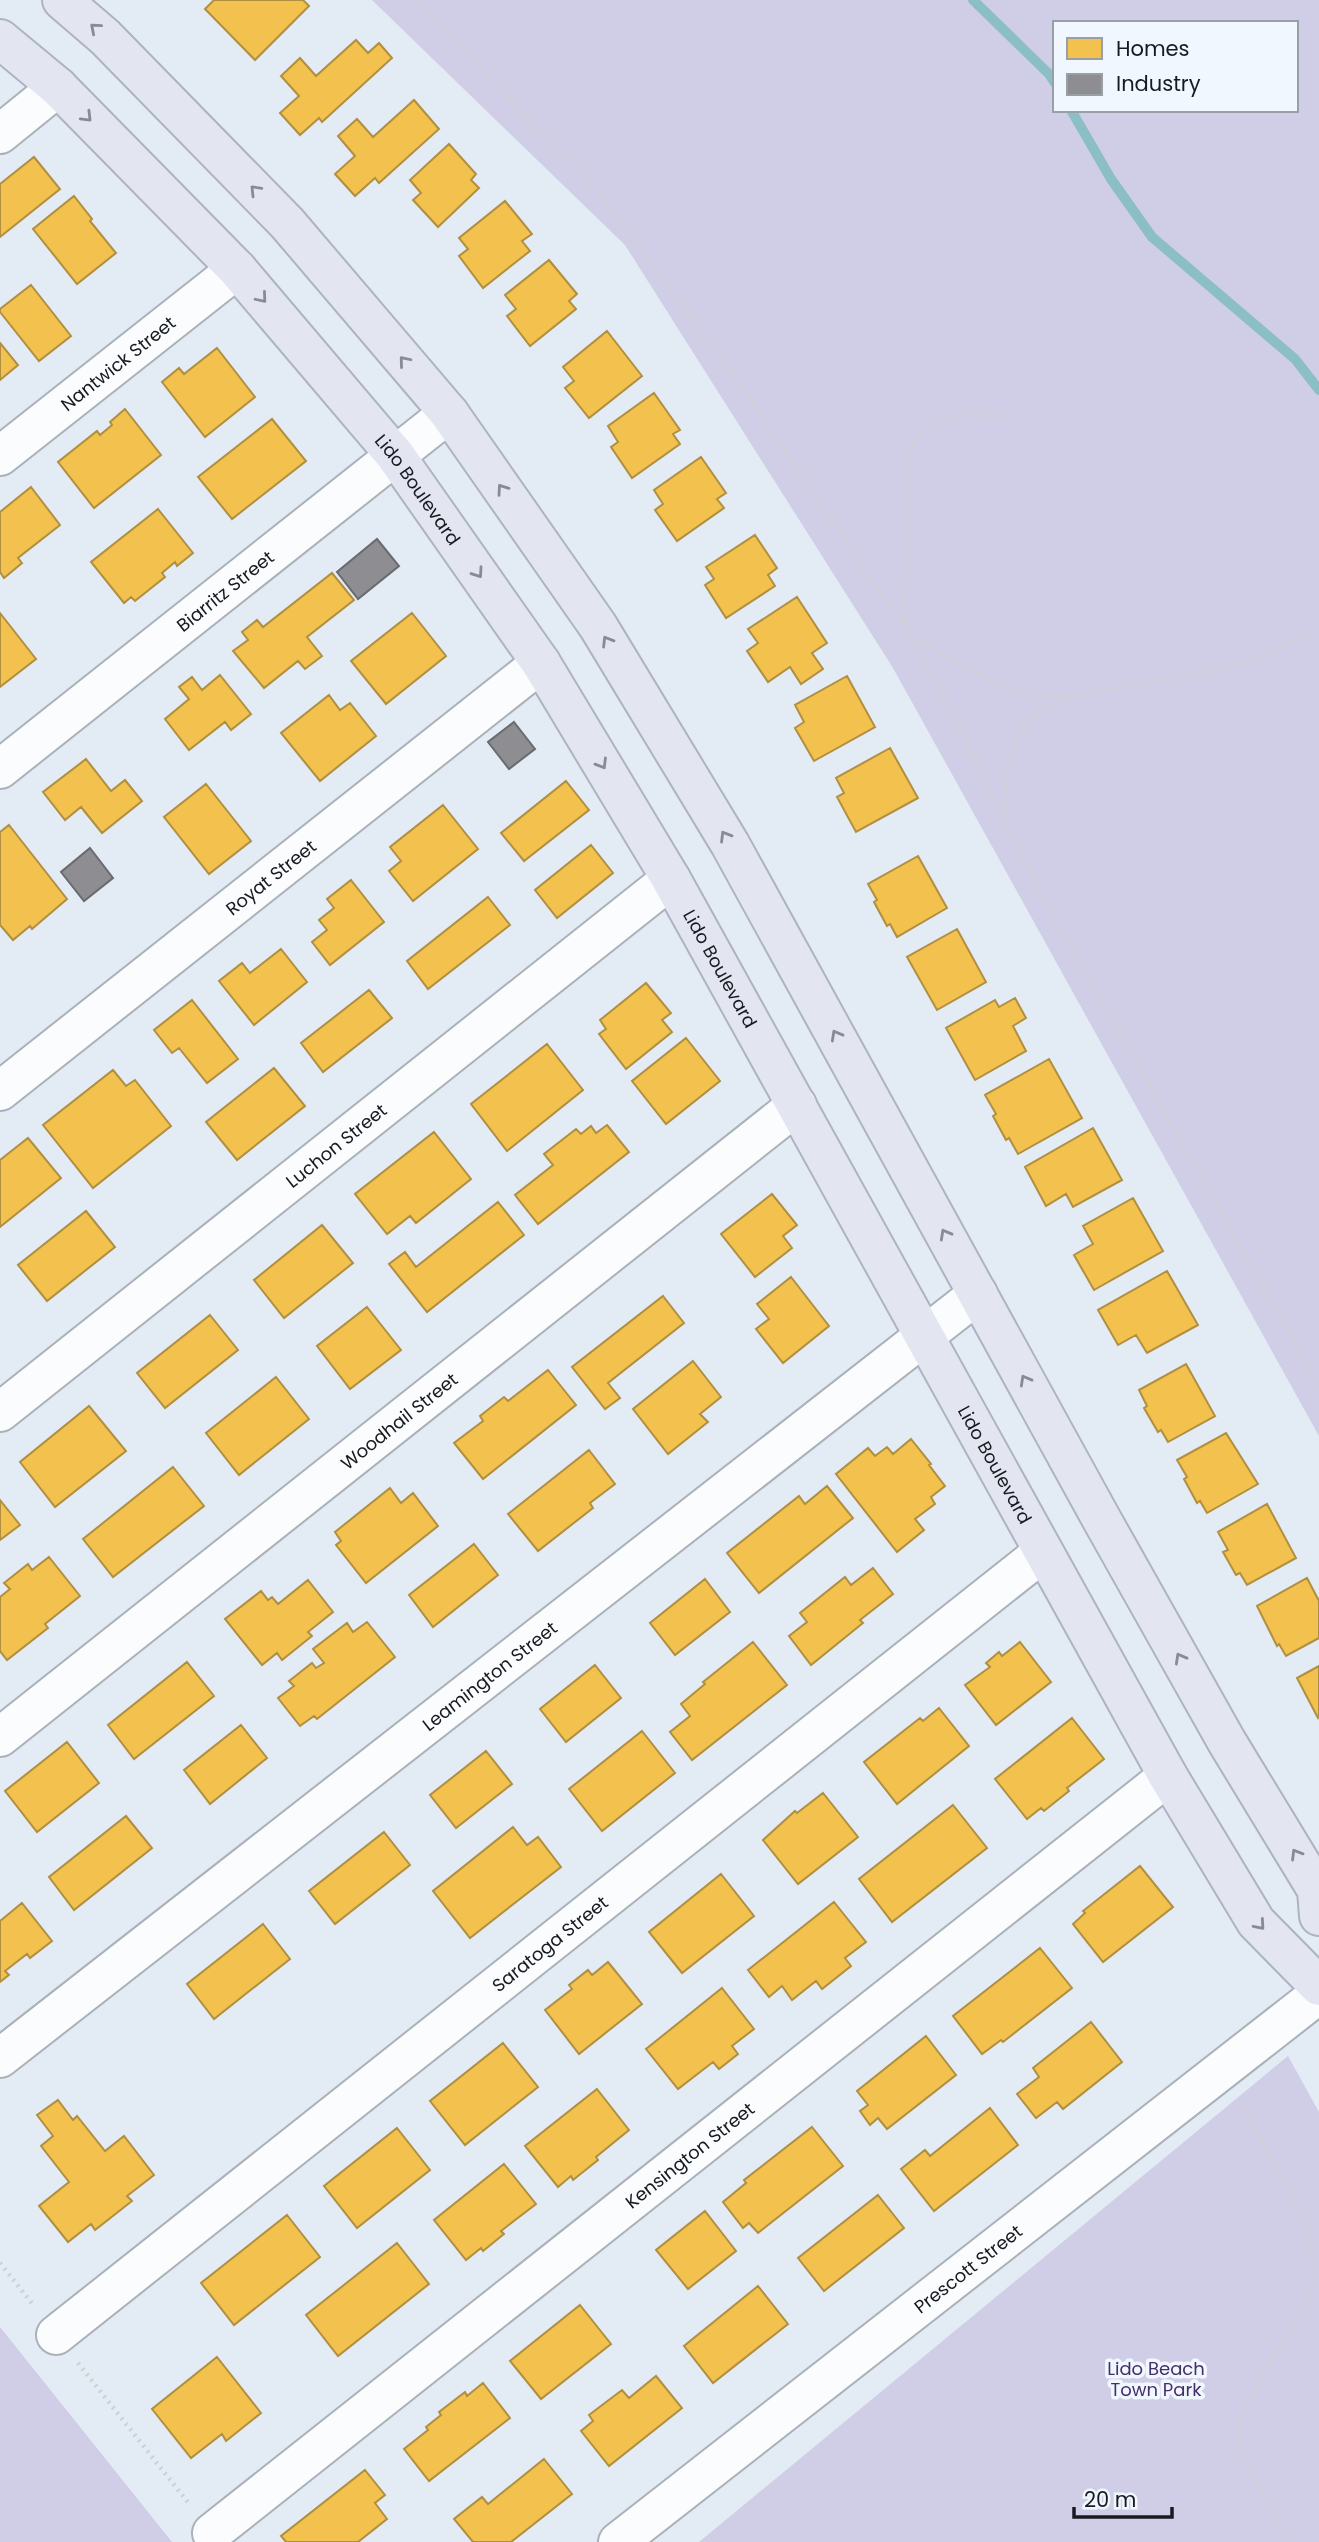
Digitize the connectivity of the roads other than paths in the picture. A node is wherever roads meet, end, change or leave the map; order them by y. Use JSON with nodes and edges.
{"nodes":[{"id":1,"x":62,"y":0,"type":"edge"},
{"id":2,"x":0,"y":39,"type":"edge"},
{"id":3,"x":58,"y":88,"type":"junction"},
{"id":4,"x":0,"y":134,"type":"edge"},
{"id":5,"x":237,"y":269,"type":"junction"},
{"id":6,"x":449,"y":413,"type":"junction"},
{"id":7,"x":395,"y":455,"type":"junction"},
{"id":8,"x":0,"y":456,"type":"edge"},
{"id":9,"x":541,"y":663,"type":"junction"},
{"id":10,"x":0,"y":769,"type":"edge"},
{"id":11,"x":671,"y":879,"type":"junction"},
{"id":12,"x":0,"y":1091,"type":"edge"},
{"id":13,"x":797,"y":1105,"type":"junction"},
{"id":14,"x":978,"y":1294,"type":"junction"},
{"id":15,"x":925,"y":1335,"type":"junction"},
{"id":16,"x":0,"y":1412,"type":"edge"},
{"id":17,"x":1042,"y":1553,"type":"junction"},
{"id":18,"x":0,"y":1737,"type":"edge"},
{"id":19,"x":1168,"y":1776,"type":"junction"},
{"id":20,"x":1319,"y":1916,"type":"edge"},
{"id":21,"x":1319,"y":1986,"type":"edge"},
{"id":22,"x":1319,"y":1994,"type":"edge"},
{"id":23,"x":0,"y":2058,"type":"edge"},
{"id":24,"x":56,"y":2335,"type":"road end"},
{"id":25,"x":212,"y":2533,"type":"road end"},
{"id":26,"x":618,"y":2542,"type":"edge"}],
"edges":[{"from":6,"to":1,"type":"highway","one_way":true},
{"from":2,"to":3,"type":"highway","name":"Lido Boulevard"},
{"from":3,"to":4,"type":"street"},
{"from":3,"to":5,"type":"highway","name":"Lido Boulevard","one_way":true},
{"from":5,"to":7,"type":"highway","name":"Lido Boulevard","one_way":true},
{"from":5,"to":8,"type":"street","name":"Nantwick Street"},
{"from":6,"to":7,"type":"street","name":"Biarritz Street"},
{"from":14,"to":6,"type":"highway","one_way":true},
{"from":7,"to":9,"type":"highway","name":"Lido Boulevard","one_way":true},
{"from":7,"to":10,"type":"street","name":"Biarritz Street"},
{"from":9,"to":11,"type":"highway","name":"Lido Boulevard","one_way":true},
{"from":9,"to":12,"type":"street","name":"Royat Street"},
{"from":11,"to":13,"type":"highway","name":"Lido Boulevard"},
{"from":11,"to":16,"type":"street","name":"Luchon Street"},
{"from":13,"to":15,"type":"highway","name":"Lido Boulevard"},
{"from":13,"to":18,"type":"street","name":"Woodhail Street"},
{"from":14,"to":15,"type":"street","name":"Leamington Street"},
{"from":20,"to":14,"type":"highway","one_way":true},
{"from":15,"to":17,"type":"highway","name":"Lido Boulevard"},
{"from":15,"to":23,"type":"street","name":"Leamington Street"},
{"from":17,"to":19,"type":"highway","name":"Lido Boulevard"},
{"from":17,"to":24,"type":"street","name":"Saratoga Street"},
{"from":19,"to":21,"type":"highway","name":"Lido Boulevard","one_way":true},
{"from":19,"to":25,"type":"street","name":"Kensington Street"},
{"from":22,"to":26,"type":"street","name":"Prescott Street"}]}
